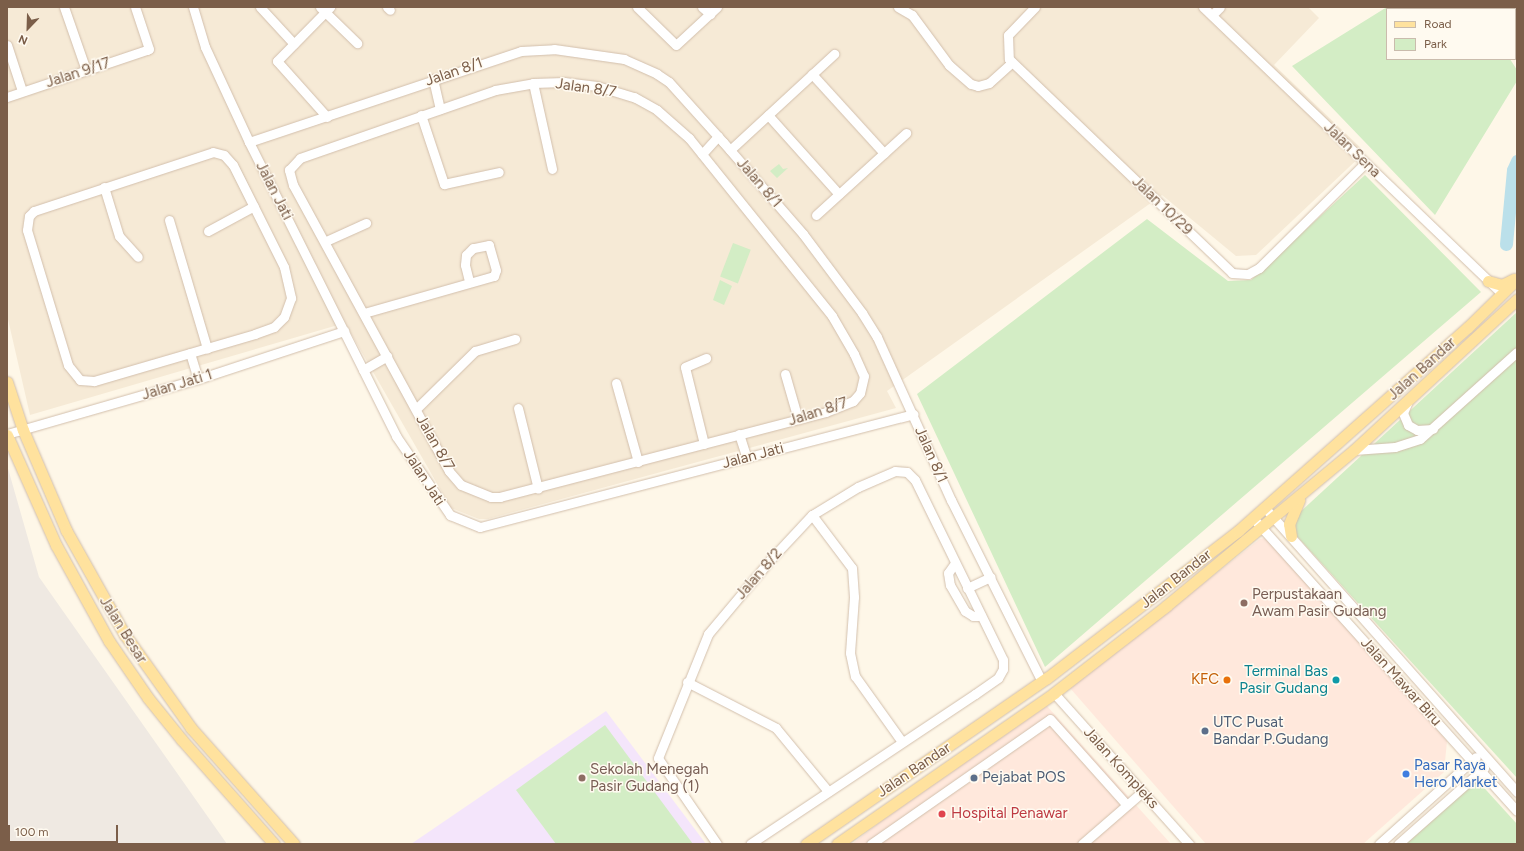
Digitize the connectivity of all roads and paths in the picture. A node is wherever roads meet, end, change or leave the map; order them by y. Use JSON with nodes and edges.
{"nodes":[{"id":1,"x":64,"y":7,"type":"edge"},
{"id":2,"x":136,"y":7,"type":"edge"},
{"id":3,"x":193,"y":7,"type":"edge"},
{"id":4,"x":260,"y":7,"type":"edge"},
{"id":5,"x":638,"y":7,"type":"edge"},
{"id":6,"x":702,"y":7,"type":"edge"},
{"id":7,"x":717,"y":7,"type":"edge"},
{"id":8,"x":898,"y":7,"type":"edge"},
{"id":9,"x":1035,"y":7,"type":"edge"},
{"id":10,"x":1203,"y":7,"type":"edge"},
{"id":11,"x":1220,"y":7,"type":"edge"},
{"id":12,"x":325,"y":9,"type":"edge"},
{"id":13,"x":710,"y":14,"type":"junction"},
{"id":14,"x":1212,"y":16,"type":"junction"},
{"id":15,"x":357,"y":43,"type":"dead end"},
{"id":16,"x":294,"y":44,"type":"junction"},
{"id":17,"x":7,"y":45,"type":"edge"},
{"id":18,"x":834,"y":54,"type":"dead end"},
{"id":19,"x":1012,"y":62,"type":"junction"},
{"id":20,"x":86,"y":70,"type":"junction"},
{"id":21,"x":812,"y":74,"type":"junction"},
{"id":22,"x":433,"y":79,"type":"junction"},
{"id":23,"x":534,"y":83,"type":"junction"},
{"id":24,"x":22,"y":91,"type":"junction"},
{"id":25,"x":7,"y":97,"type":"edge"},
{"id":26,"x":440,"y":109,"type":"junction"},
{"id":27,"x":421,"y":115,"type":"junction"},
{"id":28,"x":768,"y":115,"type":"junction"},
{"id":29,"x":327,"y":117,"type":"junction"},
{"id":30,"x":906,"y":133,"type":"dead end"},
{"id":31,"x":718,"y":136,"type":"junction"},
{"id":32,"x":249,"y":142,"type":"junction"},
{"id":33,"x":730,"y":150,"type":"junction"},
{"id":34,"x":884,"y":153,"type":"junction"},
{"id":35,"x":702,"y":154,"type":"junction"},
{"id":36,"x":1365,"y":163,"type":"junction"},
{"id":37,"x":552,"y":169,"type":"dead end"},
{"id":38,"x":499,"y":172,"type":"dead end"},
{"id":39,"x":104,"y":187,"type":"junction"},
{"id":40,"x":839,"y":194,"type":"junction"},
{"id":41,"x":254,"y":206,"type":"junction"},
{"id":42,"x":816,"y":215,"type":"dead end"},
{"id":43,"x":169,"y":220,"type":"dead end"},
{"id":44,"x":366,"y":223,"type":"dead end"},
{"id":45,"x":208,"y":231,"type":"dead end"},
{"id":46,"x":326,"y":241,"type":"junction"},
{"id":47,"x":138,"y":257,"type":"dead end"},
{"id":48,"x":1517,"y":278,"type":"edge"},
{"id":49,"x":469,"y":281,"type":"dead end"},
{"id":50,"x":1488,"y":281,"type":"junction"},
{"id":51,"x":1517,"y":293,"type":"edge"},
{"id":52,"x":1502,"y":294,"type":"junction"},
{"id":53,"x":1517,"y":299,"type":"edge"},
{"id":54,"x":364,"y":313,"type":"junction"},
{"id":55,"x":1490,"y":324,"type":"junction"},
{"id":56,"x":344,"y":331,"type":"junction"},
{"id":57,"x":515,"y":339,"type":"dead end"},
{"id":58,"x":207,"y":348,"type":"junction"},
{"id":59,"x":1517,"y":352,"type":"edge"},
{"id":60,"x":190,"y":353,"type":"junction"},
{"id":61,"x":387,"y":356,"type":"junction"},
{"id":62,"x":706,"y":358,"type":"dead end"},
{"id":63,"x":363,"y":370,"type":"junction"},
{"id":64,"x":785,"y":374,"type":"dead end"},
{"id":65,"x":198,"y":379,"type":"junction"},
{"id":66,"x":7,"y":382,"type":"edge"},
{"id":67,"x":616,"y":383,"type":"dead end"},
{"id":68,"x":1410,"y":398,"type":"junction"},
{"id":69,"x":518,"y":408,"type":"dead end"},
{"id":70,"x":416,"y":409,"type":"junction"},
{"id":71,"x":913,"y":414,"type":"junction"},
{"id":72,"x":798,"y":419,"type":"junction"},
{"id":73,"x":1433,"y":429,"type":"junction"},
{"id":74,"x":23,"y":430,"type":"junction"},
{"id":75,"x":739,"y":434,"type":"junction"},
{"id":76,"x":7,"y":435,"type":"edge"},
{"id":77,"x":704,"y":444,"type":"junction"},
{"id":78,"x":1354,"y":450,"type":"junction"},
{"id":79,"x":747,"y":458,"type":"junction"},
{"id":80,"x":638,"y":462,"type":"junction"},
{"id":81,"x":538,"y":489,"type":"junction"},
{"id":82,"x":1301,"y":496,"type":"junction"},
{"id":83,"x":1265,"y":508,"type":"junction"},
{"id":84,"x":812,"y":515,"type":"junction"},
{"id":85,"x":1253,"y":518,"type":"junction"},
{"id":86,"x":1274,"y":518,"type":"junction"},
{"id":87,"x":1262,"y":528,"type":"junction"},
{"id":88,"x":1291,"y":536,"type":"junction"},
{"id":89,"x":955,"y":563,"type":"junction"},
{"id":90,"x":991,"y":577,"type":"junction"},
{"id":91,"x":967,"y":588,"type":"junction"},
{"id":92,"x":981,"y":616,"type":"junction"},
{"id":93,"x":687,"y":682,"type":"junction"},
{"id":94,"x":1042,"y":682,"type":"junction"},
{"id":95,"x":1054,"y":693,"type":"junction"},
{"id":96,"x":902,"y":742,"type":"junction"},
{"id":97,"x":1482,"y":752,"type":"junction"},
{"id":98,"x":1471,"y":761,"type":"junction"},
{"id":99,"x":1491,"y":763,"type":"junction"},
{"id":100,"x":1481,"y":771,"type":"junction"},
{"id":101,"x":828,"y":791,"type":"junction"},
{"id":102,"x":1142,"y":792,"type":"junction"},
{"id":103,"x":1517,"y":792,"type":"edge"},
{"id":104,"x":1127,"y":805,"type":"junction"},
{"id":105,"x":1517,"y":810,"type":"edge"},
{"id":106,"x":810,"y":843,"type":"edge"},
{"id":107,"x":274,"y":844,"type":"edge"},
{"id":108,"x":294,"y":844,"type":"edge"},
{"id":109,"x":717,"y":844,"type":"edge"},
{"id":110,"x":750,"y":844,"type":"edge"},
{"id":111,"x":837,"y":844,"type":"edge"},
{"id":112,"x":871,"y":844,"type":"edge"},
{"id":113,"x":1082,"y":844,"type":"edge"},
{"id":114,"x":1189,"y":844,"type":"edge"},
{"id":115,"x":1380,"y":844,"type":"edge"},
{"id":116,"x":1398,"y":844,"type":"edge"}],
"edges":[{"from":1,"to":20,"type":"street"},
{"from":2,"to":20,"type":"street","name":"Jalan 9/17"},
{"from":3,"to":32,"type":"street","name":"Jalan Jati"},
{"from":4,"to":16,"type":"street"},
{"from":5,"to":13,"type":"street"},
{"from":6,"to":13,"type":"street"},
{"from":7,"to":13,"type":"street"},
{"from":8,"to":19,"type":"street"},
{"from":9,"to":19,"type":"street"},
{"from":10,"to":14,"type":"street","name":"Jalan Sena"},
{"from":11,"to":14,"type":"street"},
{"from":12,"to":15,"type":"street"},
{"from":12,"to":16,"type":"street"},
{"from":14,"to":36,"type":"street","name":"Jalan Sena"},
{"from":16,"to":29,"type":"street"},
{"from":17,"to":24,"type":"street"},
{"from":18,"to":21,"type":"street"},
{"from":19,"to":36,"type":"street","name":"Jalan 10/29"},
{"from":20,"to":24,"type":"street","name":"Jalan 9/17"},
{"from":21,"to":28,"type":"street"},
{"from":21,"to":34,"type":"street"},
{"from":22,"to":26,"type":"street"},
{"from":22,"to":29,"type":"street","name":"Jalan 8/1"},
{"from":22,"to":31,"type":"street","name":"Jalan 8/1"},
{"from":23,"to":26,"type":"street","name":"Jalan 8/7"},
{"from":23,"to":35,"type":"street","name":"Jalan 8/7"},
{"from":23,"to":37,"type":"street"},
{"from":24,"to":25,"type":"street","name":"Jalan 9/17"},
{"from":26,"to":27,"type":"street","name":"Jalan 8/7"},
{"from":27,"to":38,"type":"street"},
{"from":27,"to":46,"type":"street","name":"Jalan 8/7"},
{"from":28,"to":33,"type":"street"},
{"from":28,"to":40,"type":"street"},
{"from":29,"to":32,"type":"street","name":"Jalan 8/1"},
{"from":30,"to":34,"type":"street"},
{"from":31,"to":33,"type":"street","name":"Jalan 8/1"},
{"from":31,"to":35,"type":"street"},
{"from":32,"to":56,"type":"street","name":"Jalan Jati"},
{"from":33,"to":71,"type":"street","name":"Jalan 8/1"},
{"from":34,"to":40,"type":"street"},
{"from":35,"to":72,"type":"street","name":"Jalan 8/7"},
{"from":36,"to":50,"type":"street","name":"Jalan Sena"},
{"from":39,"to":41,"type":"street"},
{"from":39,"to":47,"type":"street"},
{"from":39,"to":60,"type":"street"},
{"from":40,"to":42,"type":"street"},
{"from":41,"to":45,"type":"street"},
{"from":41,"to":58,"type":"street"},
{"from":43,"to":58,"type":"street"},
{"from":44,"to":46,"type":"street"},
{"from":46,"to":54,"type":"street","name":"Jalan 8/7"},
{"from":48,"to":50,"type":"main road"},
{"from":48,"to":52,"type":"main road","name":"Jalan Bandar"},
{"from":49,"to":54,"type":"street"},
{"from":50,"to":52,"type":"street","name":"Jalan Sena"},
{"from":51,"to":52,"type":"main road"},
{"from":52,"to":55,"type":"main road"},
{"from":52,"to":83,"type":"main road","name":"Jalan Bandar"},
{"from":53,"to":55,"type":"main road","name":"Jalan Bandar"},
{"from":54,"to":61,"type":"street","name":"Jalan 8/7"},
{"from":55,"to":68,"type":"main road","name":"Jalan Bandar"},
{"from":56,"to":63,"type":"street","name":"Jalan Jati"},
{"from":56,"to":65,"type":"street","name":"Jalan Jati 1"},
{"from":57,"to":70,"type":"street"},
{"from":58,"to":60,"type":"street"},
{"from":59,"to":73,"type":"street"},
{"from":60,"to":65,"type":"street"},
{"from":61,"to":63,"type":"street"},
{"from":61,"to":70,"type":"street","name":"Jalan 8/7"},
{"from":62,"to":77,"type":"street"},
{"from":63,"to":79,"type":"street","name":"Jalan Jati"},
{"from":64,"to":72,"type":"street"},
{"from":65,"to":74,"type":"street","name":"Jalan Jati 1"},
{"from":66,"to":74,"type":"main road","name":"Jalan Besar"},
{"from":67,"to":80,"type":"street"},
{"from":68,"to":73,"type":"street"},
{"from":68,"to":78,"type":"main road","name":"Jalan Bandar"},
{"from":69,"to":81,"type":"street"},
{"from":70,"to":81,"type":"street","name":"Jalan 8/7"},
{"from":71,"to":79,"type":"street","name":"Jalan Jati"},
{"from":71,"to":90,"type":"street","name":"Jalan 8/1"},
{"from":72,"to":75,"type":"street","name":"Jalan 8/7"},
{"from":73,"to":78,"type":"street"},
{"from":74,"to":76,"type":"street","name":"Jalan Jati 1"},
{"from":74,"to":108,"type":"main road","name":"Jalan Besar"},
{"from":75,"to":77,"type":"street","name":"Jalan 8/7"},
{"from":75,"to":79,"type":"street"},
{"from":76,"to":107,"type":"main road","name":"Jalan Besar"},
{"from":77,"to":80,"type":"street","name":"Jalan 8/7"},
{"from":78,"to":82,"type":"main road","name":"Jalan Bandar"},
{"from":80,"to":81,"type":"street","name":"Jalan 8/7"},
{"from":82,"to":86,"type":"main road","name":"Jalan Bandar"},
{"from":82,"to":88,"type":"main road"},
{"from":83,"to":85,"type":"main road","name":"Jalan Bandar"},
{"from":83,"to":86,"type":"street","name":"Jalan Mawar Biru"},
{"from":84,"to":89,"type":"street","name":"Jalan 8/2"},
{"from":84,"to":93,"type":"street","name":"Jalan 8/2"},
{"from":84,"to":96,"type":"street"},
{"from":85,"to":87,"type":"street","name":"Jalan Mawar Biru"},
{"from":85,"to":94,"type":"main road","name":"Jalan Bandar"},
{"from":86,"to":87,"type":"main road","name":"Jalan Bandar"},
{"from":86,"to":88,"type":"street","name":"Jalan Mawar Biru"},
{"from":87,"to":95,"type":"main road","name":"Jalan Bandar"},
{"from":87,"to":98,"type":"street","name":"Jalan Mawar Biru"},
{"from":88,"to":97,"type":"street","name":"Jalan Mawar Biru"},
{"from":89,"to":91,"type":"street","name":"Jalan 8/2"},
{"from":89,"to":92,"type":"street"},
{"from":90,"to":91,"type":"street"},
{"from":90,"to":94,"type":"street","name":"Jalan 8/1"},
{"from":91,"to":92,"type":"street","name":"Jalan 8/2"},
{"from":92,"to":96,"type":"street","name":"Jalan 8/2"},
{"from":93,"to":101,"type":"street"},
{"from":93,"to":109,"type":"street","name":"Jalan 8/2"},
{"from":94,"to":106,"type":"main road","name":"Jalan Bandar"},
{"from":95,"to":102,"type":"street","name":"Jalan Kompleks"},
{"from":95,"to":111,"type":"main road","name":"Jalan Bandar"},
{"from":96,"to":101,"type":"street","name":"Jalan 8/2"},
{"from":97,"to":98,"type":"street"},
{"from":97,"to":99,"type":"street","name":"Jalan Mawar Biru"},
{"from":98,"to":100,"type":"street","name":"Jalan Mawar Biru"},
{"from":98,"to":115,"type":"street"},
{"from":99,"to":100,"type":"street"},
{"from":99,"to":103,"type":"street","name":"Jalan Mawar Biru"},
{"from":100,"to":105,"type":"street","name":"Jalan Mawar Biru"},
{"from":100,"to":116,"type":"street"},
{"from":101,"to":110,"type":"street","name":"Jalan 8/2"},
{"from":102,"to":104,"type":"street"},
{"from":102,"to":114,"type":"street","name":"Jalan Kompleks"},
{"from":104,"to":112,"type":"street"},
{"from":104,"to":113,"type":"street"}]}
